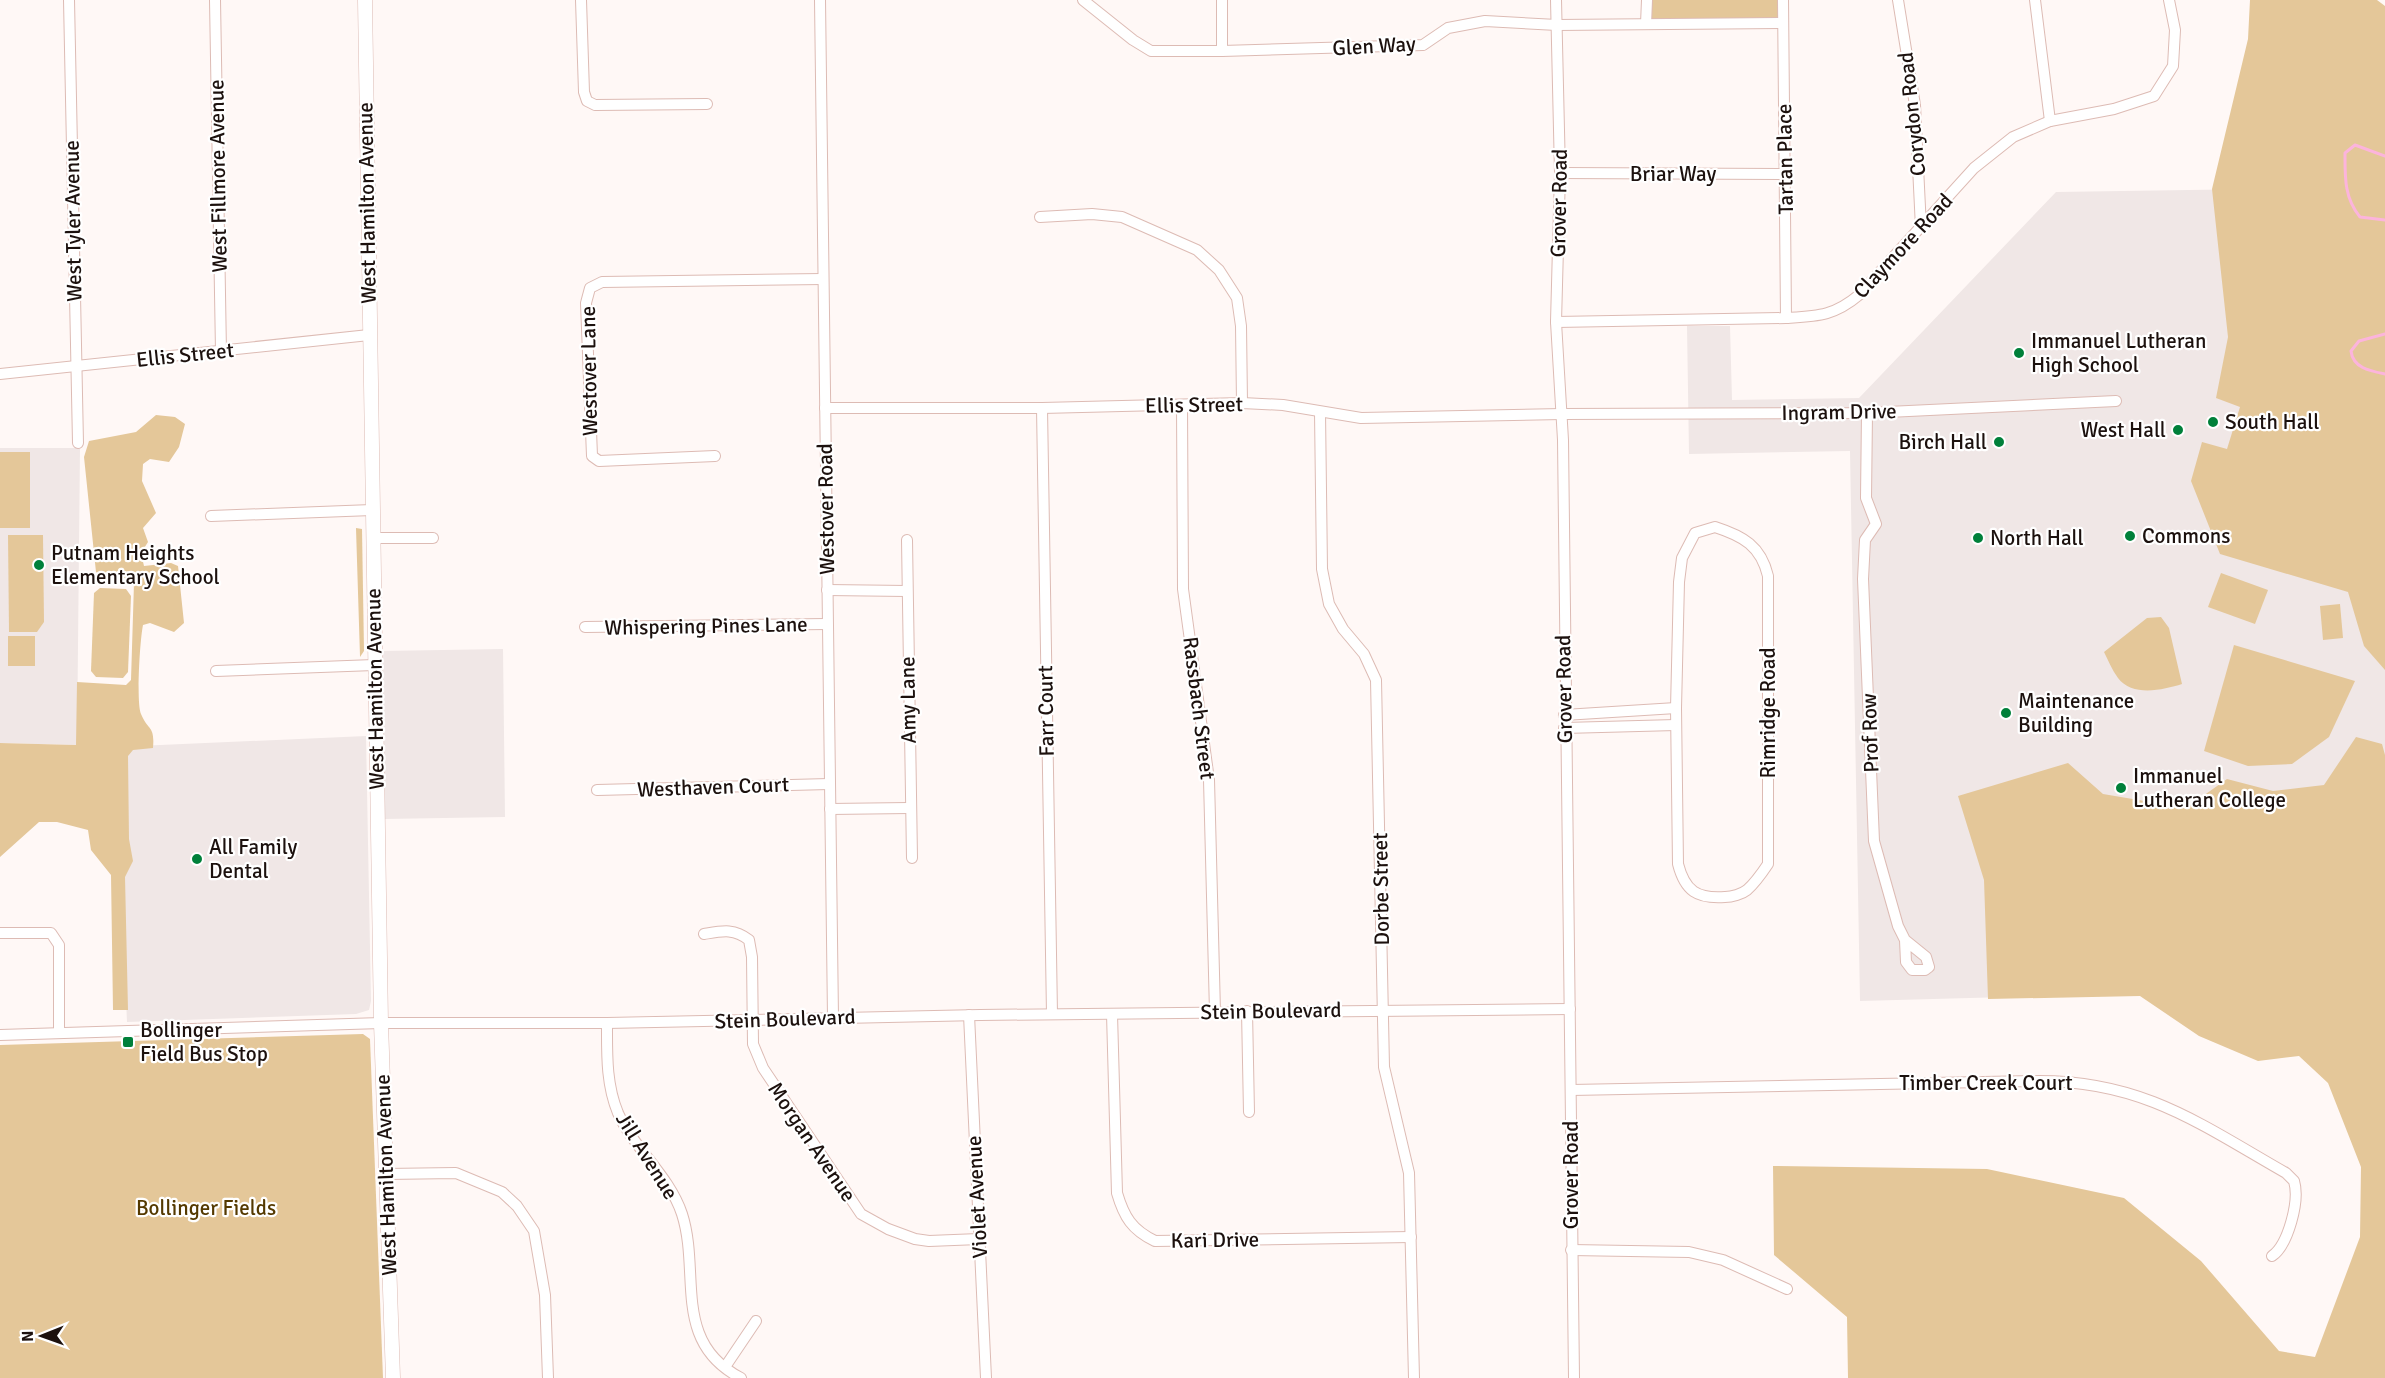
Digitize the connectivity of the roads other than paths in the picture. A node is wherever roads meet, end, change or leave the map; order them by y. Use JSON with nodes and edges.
{"nodes":[{"id":1,"x":69,"y":0,"type":"edge"},
{"id":2,"x":215,"y":0,"type":"edge"},
{"id":3,"x":365,"y":0,"type":"edge"},
{"id":4,"x":581,"y":0,"type":"edge"},
{"id":5,"x":820,"y":0,"type":"edge"},
{"id":6,"x":1083,"y":0,"type":"edge"},
{"id":7,"x":1222,"y":0,"type":"edge"},
{"id":8,"x":1556,"y":0,"type":"edge"},
{"id":9,"x":1647,"y":0,"type":"edge"},
{"id":10,"x":1783,"y":0,"type":"edge"},
{"id":11,"x":1898,"y":0,"type":"edge"},
{"id":12,"x":2035,"y":0,"type":"edge"},
{"id":13,"x":2169,"y":0,"type":"edge"},
{"id":14,"x":1784,"y":23,"type":"junction"},
{"id":15,"x":1646,"y":24,"type":"junction"},
{"id":16,"x":1557,"y":25,"type":"junction"},
{"id":17,"x":1222,"y":51,"type":"junction"},
{"id":18,"x":707,"y":104,"type":"dead end"},
{"id":19,"x":2050,"y":121,"type":"junction"},
{"id":20,"x":1560,"y":173,"type":"junction"},
{"id":21,"x":1786,"y":174,"type":"junction"},
{"id":22,"x":1040,"y":217,"type":"dead end"},
{"id":23,"x":1921,"y":228,"type":"junction"},
{"id":24,"x":823,"y":279,"type":"junction"},
{"id":25,"x":1786,"y":318,"type":"junction"},
{"id":26,"x":1556,"y":322,"type":"junction"},
{"id":27,"x":369,"y":335,"type":"junction"},
{"id":28,"x":221,"y":352,"type":"junction"},
{"id":29,"x":75,"y":367,"type":"junction"},
{"id":30,"x":0,"y":374,"type":"edge"},
{"id":31,"x":2116,"y":401,"type":"dead end"},
{"id":32,"x":1242,"y":403,"type":"junction"},
{"id":33,"x":1182,"y":405,"type":"junction"},
{"id":34,"x":825,"y":408,"type":"junction"},
{"id":35,"x":1042,"y":408,"type":"junction"},
{"id":36,"x":1320,"y":412,"type":"junction"},
{"id":37,"x":1867,"y":413,"type":"junction"},
{"id":38,"x":1562,"y":414,"type":"junction"},
{"id":39,"x":78,"y":443,"type":"dead end"},
{"id":40,"x":715,"y":456,"type":"dead end"},
{"id":41,"x":372,"y":510,"type":"junction"},
{"id":42,"x":211,"y":516,"type":"dead end"},
{"id":43,"x":373,"y":538,"type":"junction"},
{"id":44,"x":433,"y":538,"type":"dead end"},
{"id":45,"x":907,"y":540,"type":"dead end"},
{"id":46,"x":827,"y":590,"type":"junction"},
{"id":47,"x":907,"y":591,"type":"junction"},
{"id":48,"x":827,"y":624,"type":"junction"},
{"id":49,"x":585,"y":627,"type":"dead end"},
{"id":50,"x":374,"y":665,"type":"junction"},
{"id":51,"x":216,"y":671,"type":"dead end"},
{"id":52,"x":1676,"y":708,"type":"junction"},
{"id":53,"x":1564,"y":715,"type":"junction"},
{"id":54,"x":1676,"y":725,"type":"junction"},
{"id":55,"x":1564,"y":728,"type":"junction"},
{"id":56,"x":829,"y":784,"type":"junction"},
{"id":57,"x":597,"y":790,"type":"dead end"},
{"id":58,"x":909,"y":808,"type":"junction"},
{"id":59,"x":830,"y":809,"type":"junction"},
{"id":60,"x":912,"y":858,"type":"dead end"},
{"id":61,"x":0,"y":933,"type":"edge"},
{"id":62,"x":704,"y":934,"type":"dead end"},
{"id":63,"x":1905,"y":940,"type":"dead end"},
{"id":64,"x":1570,"y":1009,"type":"junction"},
{"id":65,"x":1383,"y":1010,"type":"junction"},
{"id":66,"x":1247,"y":1011,"type":"junction"},
{"id":67,"x":1215,"y":1012,"type":"junction"},
{"id":68,"x":1052,"y":1014,"type":"junction"},
{"id":69,"x":1112,"y":1014,"type":"junction"},
{"id":70,"x":969,"y":1015,"type":"junction"},
{"id":71,"x":833,"y":1017,"type":"junction"},
{"id":72,"x":752,"y":1020,"type":"junction"},
{"id":73,"x":381,"y":1023,"type":"junction"},
{"id":74,"x":607,"y":1023,"type":"junction"},
{"id":75,"x":59,"y":1033,"type":"junction"},
{"id":76,"x":0,"y":1035,"type":"edge"},
{"id":77,"x":1571,"y":1090,"type":"junction"},
{"id":78,"x":1249,"y":1112,"type":"dead end"},
{"id":79,"x":386,"y":1174,"type":"junction"},
{"id":80,"x":1411,"y":1237,"type":"junction"},
{"id":81,"x":979,"y":1239,"type":"junction"},
{"id":82,"x":1571,"y":1250,"type":"junction"},
{"id":83,"x":2272,"y":1256,"type":"dead end"},
{"id":84,"x":1786,"y":1289,"type":"dead end"},
{"id":85,"x":756,"y":1321,"type":"dead end"},
{"id":86,"x":724,"y":1366,"type":"junction"},
{"id":87,"x":393,"y":1378,"type":"edge"},
{"id":88,"x":548,"y":1378,"type":"edge"},
{"id":89,"x":741,"y":1378,"type":"edge"},
{"id":90,"x":986,"y":1378,"type":"edge"},
{"id":91,"x":1414,"y":1378,"type":"edge"},
{"id":92,"x":1574,"y":1378,"type":"edge"}],
"edges":[{"from":1,"to":29,"type":"street","name":"West Tyler Avenue"},
{"from":2,"to":28,"type":"street","name":"West Fillmore Avenue"},
{"from":3,"to":27,"type":"street","name":"West Hamilton Avenue"},
{"from":4,"to":18,"type":"street"},
{"from":5,"to":24,"type":"street","name":"Westover Road"},
{"from":6,"to":17,"type":"street","name":"Glen Way"},
{"from":7,"to":17,"type":"street"},
{"from":8,"to":16,"type":"street","name":"Grover Road"},
{"from":9,"to":15,"type":"street"},
{"from":10,"to":14,"type":"street","name":"Tartan Place"},
{"from":11,"to":23,"type":"street","name":"Corydon Road"},
{"from":12,"to":19,"type":"street"},
{"from":13,"to":19,"type":"street","name":"Claymore Road"},
{"from":14,"to":15,"type":"street","name":"Glen Way"},
{"from":14,"to":21,"type":"street","name":"Tartan Place"},
{"from":15,"to":16,"type":"street","name":"Glen Way"},
{"from":16,"to":17,"type":"street","name":"Glen Way"},
{"from":16,"to":20,"type":"street","name":"Grover Road"},
{"from":19,"to":23,"type":"street","name":"Claymore Road"},
{"from":20,"to":21,"type":"street","name":"Briar Way"},
{"from":20,"to":26,"type":"street","name":"Grover Road"},
{"from":21,"to":25,"type":"street","name":"Tartan Place"},
{"from":22,"to":32,"type":"street"},
{"from":23,"to":25,"type":"street","name":"Claymore Road"},
{"from":24,"to":34,"type":"street","name":"Westover Road"},
{"from":24,"to":40,"type":"street","name":"Westover Lane"},
{"from":25,"to":26,"type":"street","name":"Claymore Road"},
{"from":26,"to":38,"type":"street","name":"Grover Road"},
{"from":27,"to":28,"type":"street","name":"Ellis Street"},
{"from":27,"to":41,"type":"street","name":"West Hamilton Avenue"},
{"from":28,"to":29,"type":"street","name":"Ellis Street"},
{"from":29,"to":30,"type":"street","name":"Ellis Street"},
{"from":29,"to":39,"type":"street","name":"West Tyler Avenue"},
{"from":31,"to":37,"type":"street","name":"Ingram Drive"},
{"from":32,"to":33,"type":"street","name":"Ellis Street"},
{"from":32,"to":36,"type":"street","name":"Ellis Street"},
{"from":33,"to":35,"type":"street","name":"Ellis Street"},
{"from":33,"to":67,"type":"street","name":"Rassbach Street"},
{"from":34,"to":35,"type":"street","name":"Ellis Street"},
{"from":34,"to":46,"type":"street","name":"Westover Road"},
{"from":35,"to":68,"type":"street","name":"Farr Court"},
{"from":36,"to":38,"type":"street","name":"Ellis Street"},
{"from":36,"to":65,"type":"street","name":"Dorbe Street"},
{"from":37,"to":38,"type":"street","name":"Ingram Drive"},
{"from":37,"to":63,"type":"street","name":"Prof Row"},
{"from":38,"to":53,"type":"street","name":"Grover Road"},
{"from":41,"to":42,"type":"street"},
{"from":41,"to":43,"type":"street","name":"West Hamilton Avenue"},
{"from":43,"to":44,"type":"street"},
{"from":43,"to":50,"type":"street","name":"West Hamilton Avenue"},
{"from":45,"to":47,"type":"street","name":"Amy Lane"},
{"from":46,"to":47,"type":"street"},
{"from":46,"to":48,"type":"street","name":"Westover Road"},
{"from":47,"to":58,"type":"street","name":"Amy Lane"},
{"from":48,"to":49,"type":"street","name":"Whispering Pines Lane"},
{"from":48,"to":56,"type":"street","name":"Westover Road"},
{"from":50,"to":51,"type":"street"},
{"from":50,"to":73,"type":"street","name":"West Hamilton Avenue"},
{"from":52,"to":53,"type":"street"},
{"from":52,"to":54,"type":"street","name":"Rimridge Road"},
{"from":52,"to":54,"type":"street","name":"Rimridge Road"},
{"from":53,"to":55,"type":"street","name":"Grover Road"},
{"from":54,"to":55,"type":"street"},
{"from":55,"to":64,"type":"street","name":"Grover Road"},
{"from":56,"to":57,"type":"street","name":"Westhaven Court"},
{"from":56,"to":59,"type":"street","name":"Westover Road"},
{"from":58,"to":59,"type":"street"},
{"from":58,"to":60,"type":"street","name":"Amy Lane"},
{"from":59,"to":71,"type":"street","name":"Westover Road"},
{"from":61,"to":75,"type":"street"},
{"from":62,"to":72,"type":"street","name":"Morgan Avenue"},
{"from":64,"to":65,"type":"street","name":"Stein Boulevard"},
{"from":64,"to":77,"type":"street","name":"Grover Road"},
{"from":65,"to":66,"type":"street","name":"Stein Boulevard"},
{"from":65,"to":80,"type":"street","name":"Dorbe Street"},
{"from":66,"to":67,"type":"street","name":"Stein Boulevard"},
{"from":66,"to":78,"type":"street"},
{"from":67,"to":69,"type":"street","name":"Stein Boulevard"},
{"from":68,"to":69,"type":"street","name":"Stein Boulevard"},
{"from":68,"to":70,"type":"street","name":"Stein Boulevard"},
{"from":69,"to":80,"type":"street","name":"Kari Drive"},
{"from":70,"to":71,"type":"street","name":"Stein Boulevard"},
{"from":70,"to":81,"type":"street","name":"Violet Avenue"},
{"from":71,"to":72,"type":"street","name":"Stein Boulevard"},
{"from":72,"to":74,"type":"street","name":"Stein Boulevard"},
{"from":72,"to":81,"type":"street","name":"Morgan Avenue"},
{"from":73,"to":74,"type":"street","name":"Stein Boulevard"},
{"from":73,"to":75,"type":"street","name":"Stein Boulevard"},
{"from":73,"to":79,"type":"street","name":"West Hamilton Avenue"},
{"from":74,"to":86,"type":"street","name":"Jill Avenue"},
{"from":75,"to":76,"type":"street","name":"Stein Boulevard"},
{"from":77,"to":82,"type":"street","name":"Grover Road"},
{"from":77,"to":83,"type":"street","name":"Timber Creek Court"},
{"from":79,"to":87,"type":"street","name":"West Hamilton Avenue"},
{"from":79,"to":88,"type":"street"},
{"from":80,"to":91,"type":"street","name":"Dorbe Street"},
{"from":81,"to":90,"type":"street","name":"Violet Avenue"},
{"from":82,"to":84,"type":"street"},
{"from":82,"to":92,"type":"street","name":"Grover Road"},
{"from":85,"to":86,"type":"street"},
{"from":86,"to":89,"type":"street","name":"Jill Avenue"}]}
